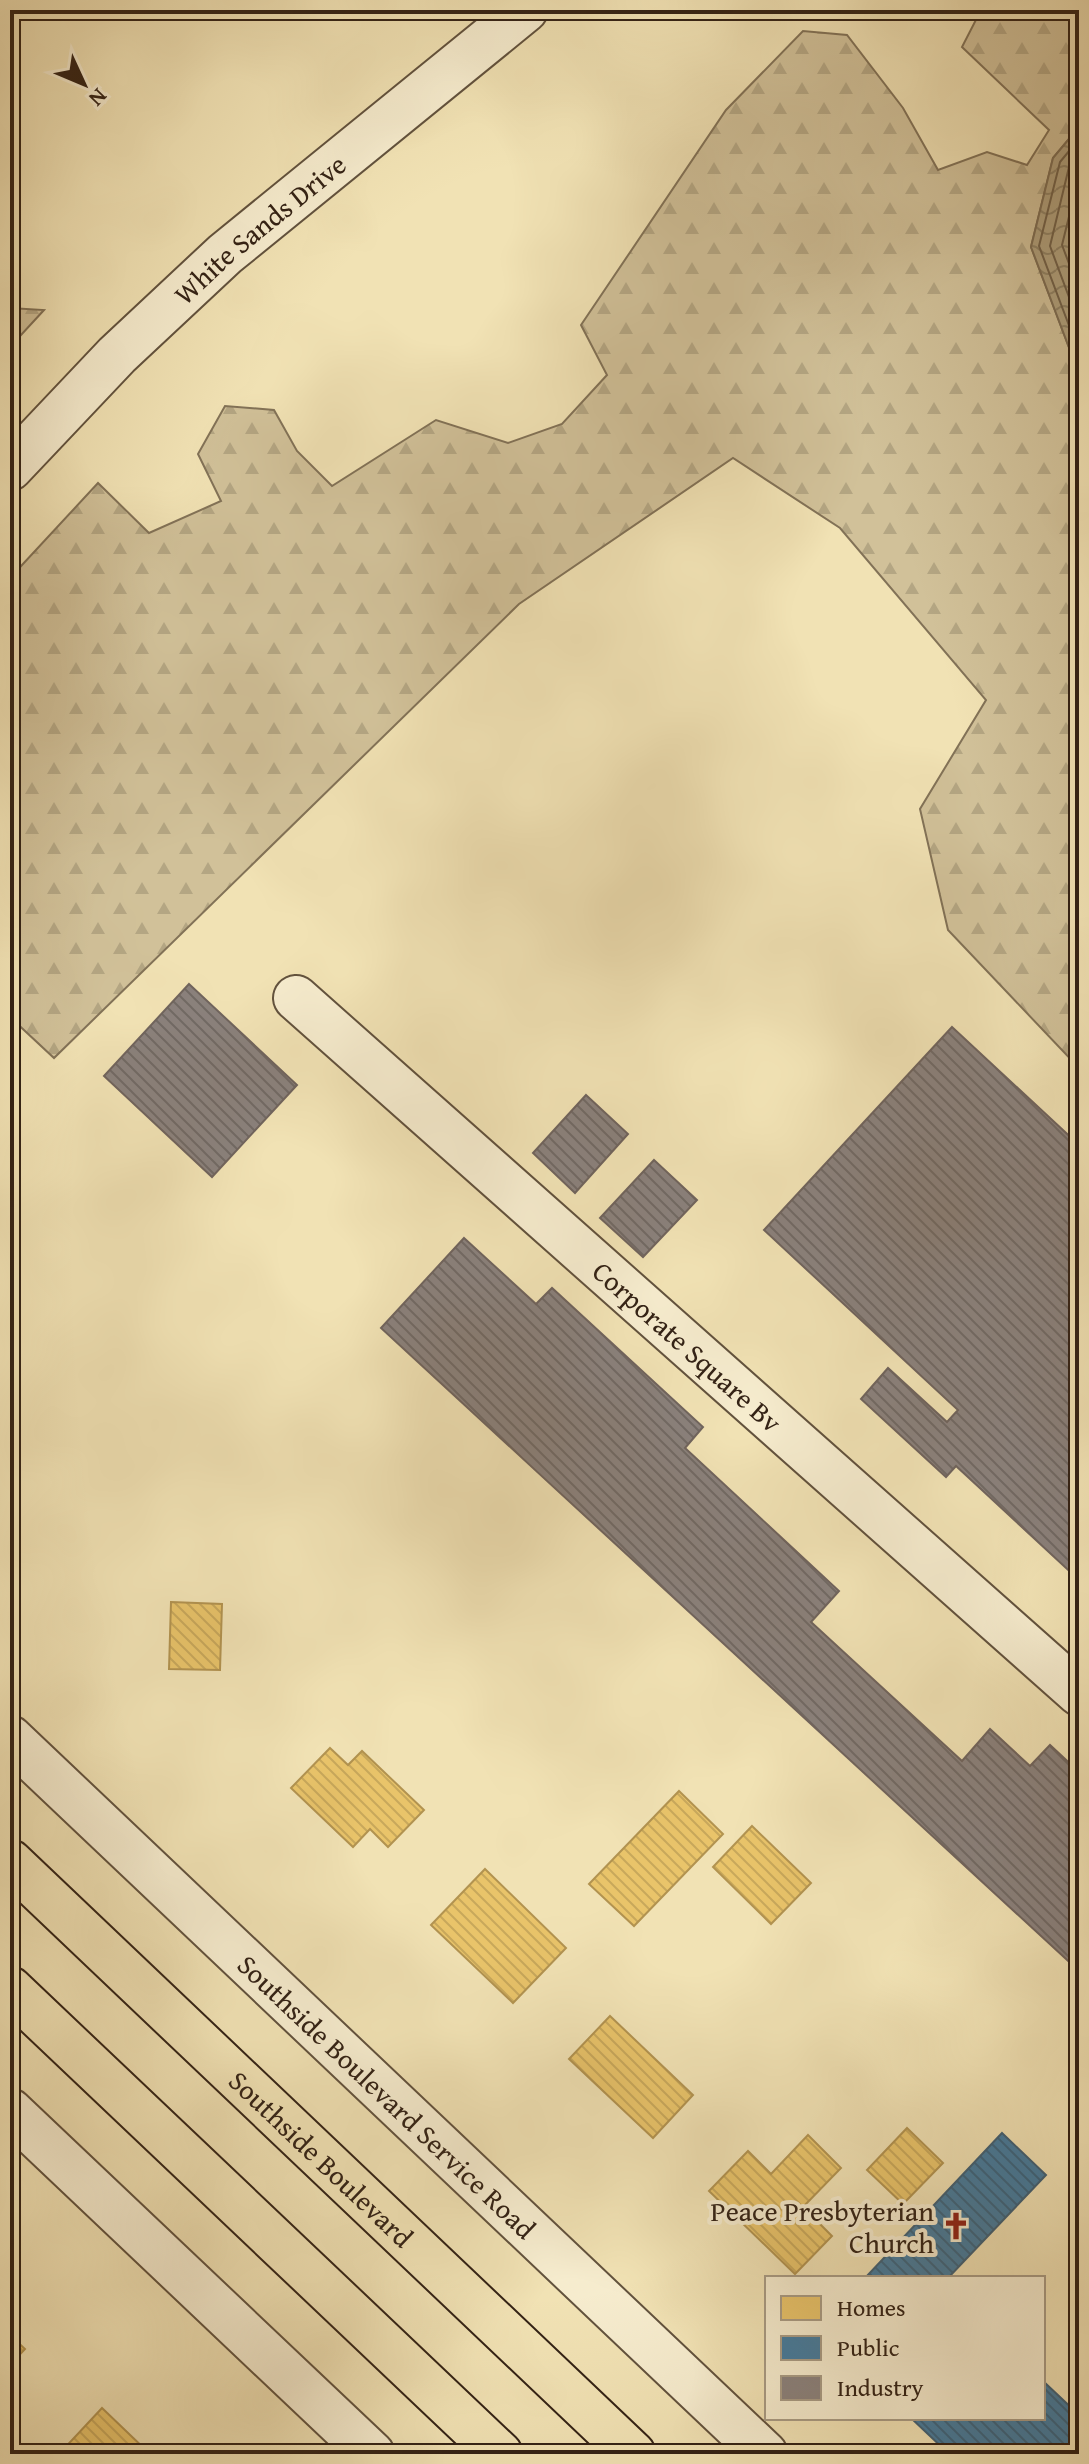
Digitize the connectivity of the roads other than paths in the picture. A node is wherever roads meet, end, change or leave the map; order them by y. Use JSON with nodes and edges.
{"nodes":[{"id":1,"x":525,"y":10,"type":"edge"},
{"id":2,"x":10,"y":468,"type":"edge"},
{"id":3,"x":296,"y":998,"type":"dead end"},
{"id":4,"x":1079,"y":1693,"type":"edge"},
{"id":5,"x":10,"y":1738,"type":"edge"},
{"id":6,"x":10,"y":1862,"type":"edge"},
{"id":7,"x":10,"y":1989,"type":"edge"},
{"id":8,"x":10,"y":2111,"type":"edge"},
{"id":9,"x":372,"y":2454,"type":"edge"},
{"id":10,"x":500,"y":2454,"type":"edge"},
{"id":11,"x":633,"y":2454,"type":"edge"},
{"id":12,"x":765,"y":2454,"type":"edge"}],
"edges":[{"from":1,"to":2,"type":"street","name":"White Sands Drive"},
{"from":3,"to":4,"type":"street","name":"Corporate Square Bv"},
{"from":5,"to":12,"type":"street","name":"Southside Boulevard Service Road"},
{"from":6,"to":11,"type":"highway","name":"Southside Boulevard"},
{"from":7,"to":10,"type":"highway"},
{"from":8,"to":9,"type":"street"}]}
